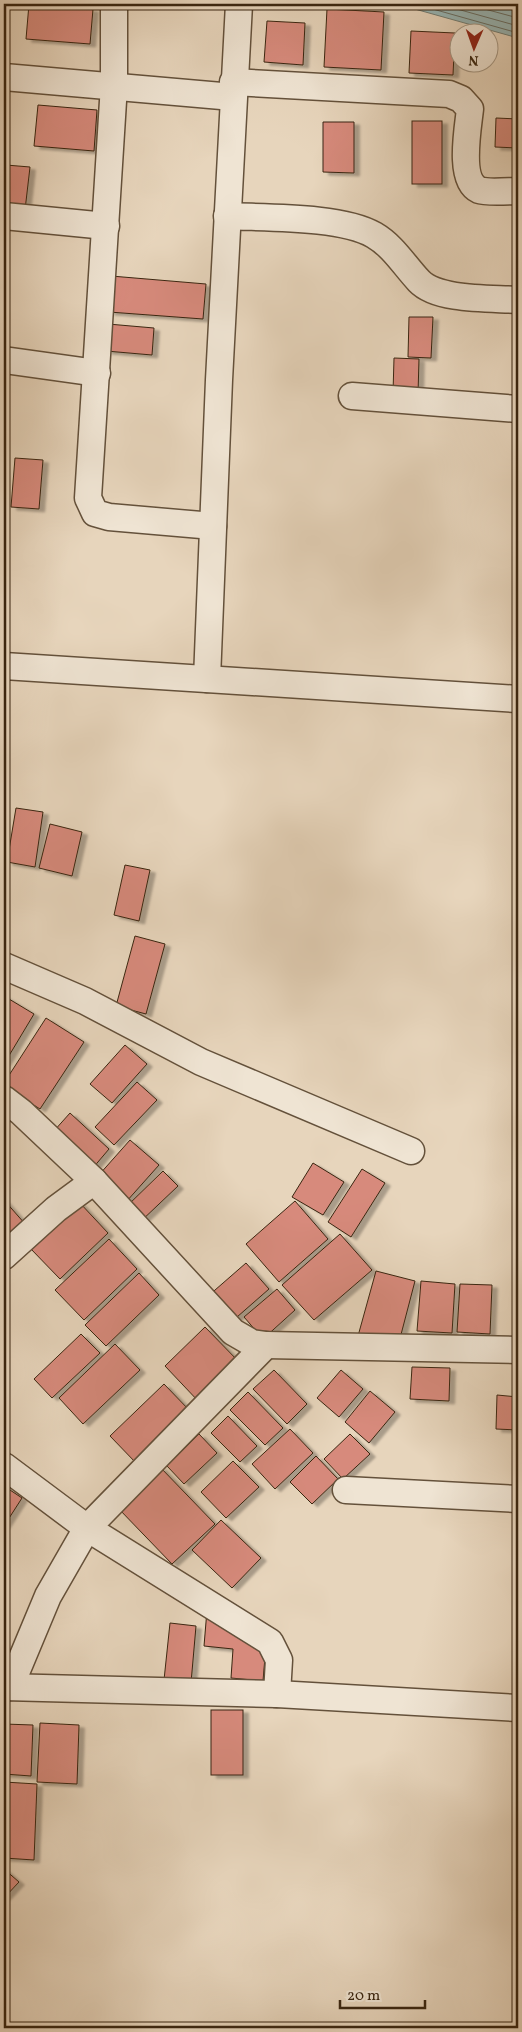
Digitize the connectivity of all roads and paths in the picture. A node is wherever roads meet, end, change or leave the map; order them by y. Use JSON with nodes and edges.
{"nodes":[{"id":1,"x":114,"y":4,"type":"edge"},
{"id":2,"x":239,"y":4,"type":"edge"},
{"id":3,"x":4,"y":77,"type":"edge"},
{"id":4,"x":114,"y":85,"type":"junction"},
{"id":5,"x":233,"y":90,"type":"junction"},
{"id":6,"x":518,"y":191,"type":"edge"},
{"id":7,"x":4,"y":216,"type":"edge"},
{"id":8,"x":227,"y":216,"type":"junction"},
{"id":9,"x":106,"y":226,"type":"junction"},
{"id":10,"x":518,"y":300,"type":"edge"},
{"id":11,"x":4,"y":360,"type":"edge"},
{"id":12,"x":97,"y":373,"type":"junction"},
{"id":13,"x":352,"y":396,"type":"dead end"},
{"id":14,"x":518,"y":409,"type":"edge"},
{"id":15,"x":213,"y":526,"type":"junction"},
{"id":16,"x":4,"y":666,"type":"edge"},
{"id":17,"x":208,"y":679,"type":"junction"},
{"id":18,"x":518,"y":698,"type":"edge"},
{"id":19,"x":4,"y":966,"type":"edge"},
{"id":20,"x":4,"y":1100,"type":"edge"},
{"id":21,"x":411,"y":1151,"type":"dead end"},
{"id":22,"x":94,"y":1181,"type":"junction"},
{"id":23,"x":4,"y":1256,"type":"edge"},
{"id":24,"x":266,"y":1345,"type":"junction"},
{"id":25,"x":518,"y":1350,"type":"edge"},
{"id":26,"x":4,"y":1466,"type":"edge"},
{"id":27,"x":346,"y":1490,"type":"dead end"},
{"id":28,"x":518,"y":1499,"type":"edge"},
{"id":29,"x":87,"y":1528,"type":"junction"},
{"id":30,"x":7,"y":1687,"type":"edge"},
{"id":31,"x":277,"y":1694,"type":"junction"},
{"id":32,"x":518,"y":1708,"type":"edge"}],
"edges":[{"from":1,"to":4,"type":"street"},
{"from":2,"to":5,"type":"street"},
{"from":3,"to":4,"type":"street"},
{"from":4,"to":5,"type":"street"},
{"from":4,"to":9,"type":"street"},
{"from":5,"to":6,"type":"street"},
{"from":5,"to":8,"type":"street"},
{"from":7,"to":9,"type":"street"},
{"from":8,"to":10,"type":"street"},
{"from":8,"to":15,"type":"street"},
{"from":9,"to":12,"type":"street"},
{"from":11,"to":12,"type":"street"},
{"from":12,"to":15,"type":"street"},
{"from":13,"to":14,"type":"street"},
{"from":15,"to":17,"type":"street"},
{"from":16,"to":17,"type":"street"},
{"from":17,"to":18,"type":"street"},
{"from":19,"to":21,"type":"street"},
{"from":20,"to":22,"type":"street"},
{"from":22,"to":23,"type":"street"},
{"from":22,"to":24,"type":"street"},
{"from":24,"to":25,"type":"street"},
{"from":24,"to":29,"type":"street"},
{"from":26,"to":29,"type":"street"},
{"from":27,"to":28,"type":"street"},
{"from":29,"to":30,"type":"street"},
{"from":29,"to":31,"type":"street"},
{"from":30,"to":31,"type":"street"},
{"from":31,"to":32,"type":"street"}]}
